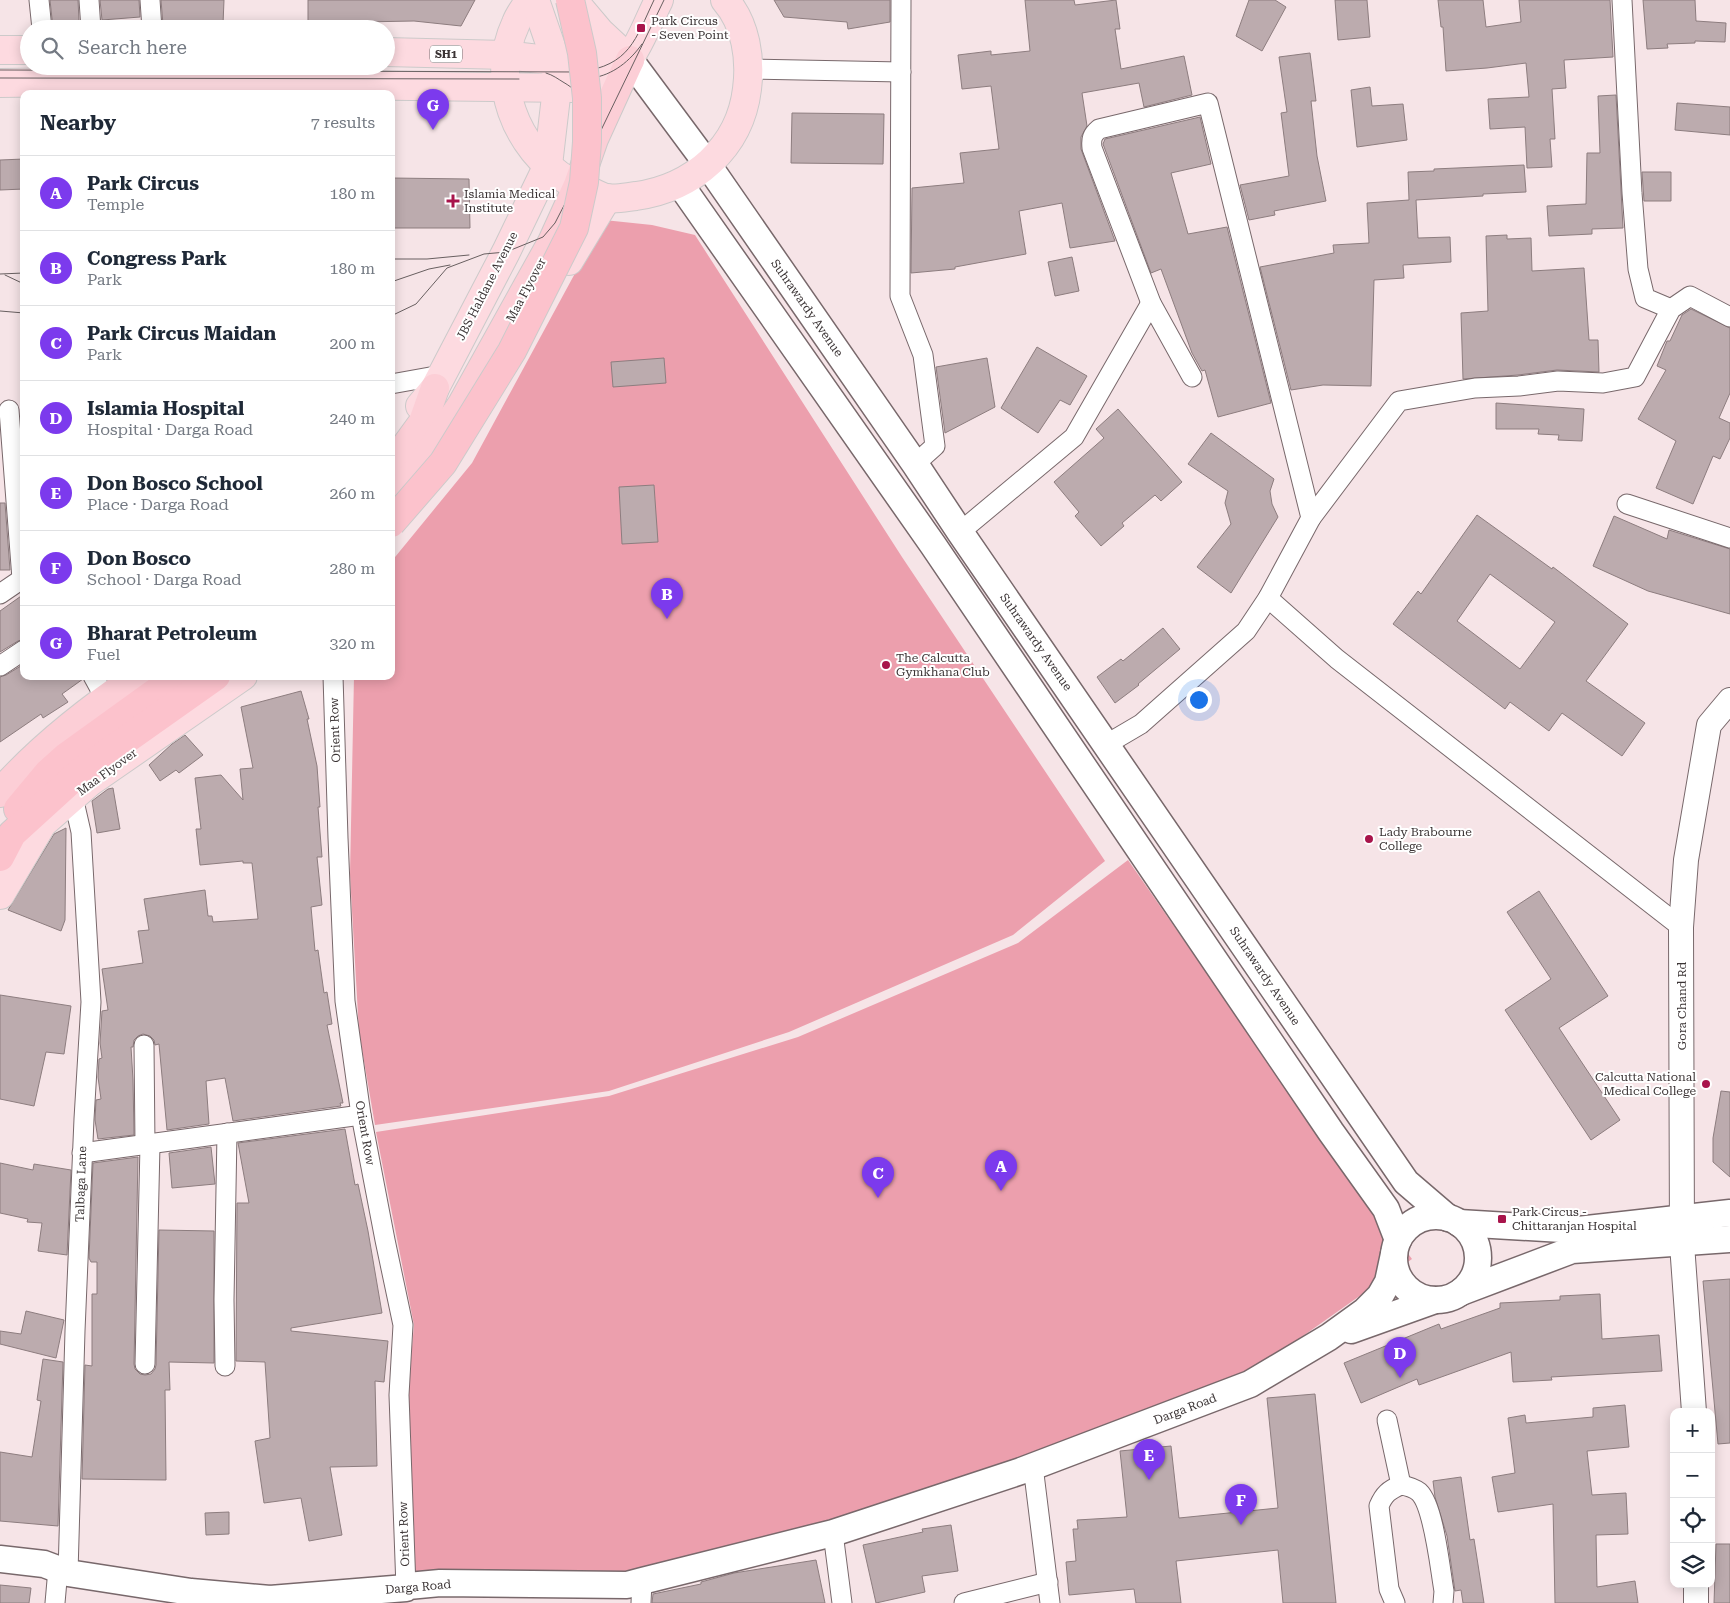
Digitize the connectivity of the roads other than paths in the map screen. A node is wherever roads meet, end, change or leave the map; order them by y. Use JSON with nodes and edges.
{"nodes":[{"id":1,"x":39,"y":0,"type":"edge"},
{"id":2,"x":89,"y":0,"type":"edge"},
{"id":3,"x":150,"y":0,"type":"edge"},
{"id":4,"x":530,"y":0,"type":"edge"},
{"id":5,"x":535,"y":0,"type":"edge"},
{"id":6,"x":572,"y":0,"type":"edge"},
{"id":7,"x":645,"y":0,"type":"edge"},
{"id":8,"x":659,"y":0,"type":"edge"},
{"id":9,"x":725,"y":0,"type":"edge"},
{"id":10,"x":901,"y":0,"type":"edge"},
{"id":11,"x":1622,"y":0,"type":"edge"},
{"id":12,"x":41,"y":20,"type":"edge"},
{"id":13,"x":90,"y":20,"type":"edge"},
{"id":14,"x":151,"y":20,"type":"edge"},
{"id":15,"x":0,"y":50,"type":"edge"},
{"id":16,"x":20,"y":50,"type":"edge"},
{"id":17,"x":395,"y":52,"type":"edge"},
{"id":18,"x":506,"y":55,"type":"junction"},
{"id":19,"x":625,"y":56,"type":"junction"},
{"id":20,"x":556,"y":61,"type":"junction"},
{"id":21,"x":750,"y":69,"type":"junction"},
{"id":22,"x":901,"y":72,"type":"junction"},
{"id":23,"x":0,"y":83,"type":"edge"},
{"id":24,"x":506,"y":88,"type":"junction"},
{"id":25,"x":557,"y":88,"type":"junction"},
{"id":26,"x":548,"y":165,"type":"junction"},
{"id":27,"x":708,"y":165,"type":"junction"},
{"id":28,"x":680,"y":184,"type":"junction"},
{"id":29,"x":578,"y":185,"type":"junction"},
{"id":30,"x":607,"y":198,"type":"junction"},
{"id":31,"x":1151,"y":303,"type":"junction"},
{"id":32,"x":1671,"y":309,"type":"junction"},
{"id":33,"x":1730,"y":317,"type":"edge"},
{"id":34,"x":1192,"y":377,"type":"dead end"},
{"id":35,"x":438,"y":381,"type":"junction"},
{"id":36,"x":395,"y":384,"type":"edge"},
{"id":37,"x":11,"y":410,"type":"edge"},
{"id":38,"x":395,"y":437,"type":"edge"},
{"id":39,"x":395,"y":461,"type":"edge"},
{"id":40,"x":915,"y":464,"type":"junction"},
{"id":41,"x":395,"y":498,"type":"edge"},
{"id":42,"x":1627,"y":504,"type":"dead end"},
{"id":43,"x":395,"y":518,"type":"edge"},
{"id":44,"x":1311,"y":518,"type":"junction"},
{"id":45,"x":395,"y":528,"type":"edge"},
{"id":46,"x":960,"y":532,"type":"junction"},
{"id":47,"x":20,"y":538,"type":"edge"},
{"id":48,"x":1730,"y":538,"type":"edge"},
{"id":49,"x":20,"y":582,"type":"edge"},
{"id":50,"x":0,"y":594,"type":"edge"},
{"id":51,"x":1268,"y":598,"type":"junction"},
{"id":52,"x":20,"y":653,"type":"edge"},
{"id":53,"x":0,"y":666,"type":"edge"},
{"id":54,"x":102,"y":680,"type":"edge"},
{"id":55,"x":133,"y":680,"type":"edge"},
{"id":56,"x":172,"y":680,"type":"edge"},
{"id":57,"x":210,"y":680,"type":"edge"},
{"id":58,"x":237,"y":680,"type":"edge"},
{"id":59,"x":333,"y":680,"type":"edge"},
{"id":60,"x":1730,"y":700,"type":"edge"},
{"id":61,"x":1107,"y":744,"type":"junction"},
{"id":62,"x":0,"y":777,"type":"edge"},
{"id":63,"x":0,"y":793,"type":"edge"},
{"id":64,"x":73,"y":797,"type":"junction"},
{"id":65,"x":0,"y":832,"type":"edge"},
{"id":66,"x":0,"y":857,"type":"edge"},
{"id":67,"x":0,"y":895,"type":"edge"},
{"id":68,"x":1681,"y":928,"type":"junction"},
{"id":69,"x":144,"y":1046,"type":"dead end"},
{"id":70,"x":361,"y":1115,"type":"junction"},
{"id":71,"x":227,"y":1134,"type":"junction"},
{"id":72,"x":147,"y":1145,"type":"junction"},
{"id":73,"x":82,"y":1152,"type":"junction"},
{"id":74,"x":1730,"y":1213,"type":"edge"},
{"id":75,"x":1453,"y":1220,"type":"junction"},
{"id":76,"x":1682,"y":1231,"type":"junction"},
{"id":77,"x":1730,"y":1239,"type":"edge"},
{"id":78,"x":1396,"y":1247,"type":"junction"},
{"id":79,"x":1461,"y":1292,"type":"junction"},
{"id":80,"x":1435,"y":1300,"type":"junction"},
{"id":81,"x":1329,"y":1337,"type":"junction"},
{"id":82,"x":145,"y":1364,"type":"dead end"},
{"id":83,"x":226,"y":1366,"type":"dead end"},
{"id":84,"x":1694,"y":1408,"type":"edge"},
{"id":85,"x":1388,"y":1420,"type":"dead end"},
{"id":86,"x":1033,"y":1466,"type":"junction"},
{"id":87,"x":1401,"y":1485,"type":"junction"},
{"id":88,"x":833,"y":1533,"type":"junction"},
{"id":89,"x":0,"y":1559,"type":"edge"},
{"id":90,"x":63,"y":1571,"type":"junction"},
{"id":91,"x":1048,"y":1582,"type":"junction"},
{"id":92,"x":406,"y":1588,"type":"junction"},
{"id":93,"x":1696,"y":1588,"type":"edge"},
{"id":94,"x":642,"y":1592,"type":"edge"},
{"id":95,"x":55,"y":1603,"type":"edge"},
{"id":96,"x":842,"y":1603,"type":"edge"},
{"id":97,"x":964,"y":1603,"type":"edge"},
{"id":98,"x":1050,"y":1603,"type":"edge"},
{"id":99,"x":1396,"y":1603,"type":"edge"},
{"id":100,"x":1443,"y":1603,"type":"edge"},
{"id":101,"x":1696,"y":1603,"type":"edge"}],
"edges":[{"from":1,"to":12,"type":"street"},
{"from":2,"to":13,"type":"street"},
{"from":3,"to":14,"type":"street"},
{"from":4,"to":18,"type":"main road"},
{"from":5,"to":20,"type":"main road","name":"JBS Haldane Avenue"},
{"from":6,"to":19,"type":"main road"},
{"from":6,"to":43,"type":"highway","bridge":true},
{"from":7,"to":19,"type":"main road"},
{"from":8,"to":19,"type":"main road"},
{"from":9,"to":21,"type":"main road"},
{"from":10,"to":22,"type":"street"},
{"from":11,"to":32,"type":"street"},
{"from":15,"to":16,"type":"main road"},
{"from":17,"to":18,"type":"main road","number":"SH1"},
{"from":18,"to":20,"type":"main road"},
{"from":18,"to":24,"type":"main road"},
{"from":19,"to":20,"type":"main road"},
{"from":19,"to":25,"type":"main road"},
{"from":19,"to":27,"type":"main road","name":"Suhrawardy Avenue"},
{"from":19,"to":29,"type":"highway","name":"Maa Flyover"},
{"from":20,"to":25,"type":"main road","name":"JBS Haldane Avenue"},
{"from":21,"to":22,"type":"street"},
{"from":21,"to":27,"type":"main road"},
{"from":22,"to":40,"type":"street"},
{"from":23,"to":24,"type":"main road"},
{"from":24,"to":25,"type":"main road"},
{"from":24,"to":26,"type":"main road"},
{"from":25,"to":26,"type":"main road","name":"JBS Haldane Avenue"},
{"from":26,"to":29,"type":"main road"},
{"from":26,"to":35,"type":"main road","name":"JBS Haldane Avenue"},
{"from":27,"to":28,"type":"main road"},
{"from":27,"to":40,"type":"main road","name":"Suhrawardy Avenue"},
{"from":28,"to":30,"type":"main road"},
{"from":28,"to":78,"type":"main road"},
{"from":29,"to":30,"type":"main road"},
{"from":29,"to":41,"type":"highway","name":"Maa Flyover"},
{"from":30,"to":45,"type":"main road","name":"Maa Flyover"},
{"from":31,"to":34,"type":"street"},
{"from":31,"to":44,"type":"street"},
{"from":31,"to":46,"type":"street"},
{"from":32,"to":33,"type":"street"},
{"from":32,"to":44,"type":"street"},
{"from":35,"to":36,"type":"street"},
{"from":35,"to":38,"type":"main road","name":"JBS Haldane Avenue"},
{"from":35,"to":39,"type":"highway"},
{"from":37,"to":47,"type":"street"},
{"from":40,"to":46,"type":"main road","name":"Suhrawardy Avenue"},
{"from":42,"to":48,"type":"street"},
{"from":44,"to":51,"type":"street"},
{"from":46,"to":61,"type":"main road","name":"Suhrawardy Avenue"},
{"from":49,"to":50,"type":"street"},
{"from":51,"to":61,"type":"street"},
{"from":51,"to":68,"type":"street"},
{"from":52,"to":53,"type":"street"},
{"from":54,"to":62,"type":"main road"},
{"from":55,"to":63,"type":"highway"},
{"from":56,"to":65,"type":"highway"},
{"from":57,"to":66,"type":"highway"},
{"from":58,"to":64,"type":"main road","name":"Maa Flyover"},
{"from":59,"to":70,"type":"street","name":"Orient Row"},
{"from":60,"to":68,"type":"street","name":"Gora Chand Rd"},
{"from":61,"to":75,"type":"main road","name":"Suhrawardy Avenue"},
{"from":64,"to":67,"type":"main road","name":"Maa Flyover"},
{"from":64,"to":73,"type":"street","name":"Talbaga Lane"},
{"from":68,"to":76,"type":"street","name":"Gora Chand Rd"},
{"from":69,"to":72,"type":"street"},
{"from":70,"to":71,"type":"street"},
{"from":70,"to":92,"type":"street","name":"Orient Row"},
{"from":71,"to":72,"type":"street"},
{"from":71,"to":83,"type":"street"},
{"from":72,"to":73,"type":"street"},
{"from":72,"to":82,"type":"street"},
{"from":73,"to":90,"type":"street","name":"Talbaga Lane"},
{"from":74,"to":76,"type":"main road"},
{"from":75,"to":76,"type":"main road"},
{"from":75,"to":78,"type":"main road"},
{"from":75,"to":79,"type":"main road"},
{"from":76,"to":77,"type":"main road"},
{"from":76,"to":79,"type":"main road"},
{"from":76,"to":84,"type":"street","name":"Gora Chand Rd"},
{"from":78,"to":80,"type":"main road"},
{"from":78,"to":81,"type":"main road","name":"Darga Road"},
{"from":79,"to":80,"type":"main road"},
{"from":80,"to":81,"type":"main road","name":"Darga Road"},
{"from":81,"to":86,"type":"main road","name":"Darga Road"},
{"from":85,"to":87,"type":"street"},
{"from":86,"to":88,"type":"main road","name":"Darga Road"},
{"from":86,"to":91,"type":"street"},
{"from":87,"to":99,"type":"street"},
{"from":87,"to":100,"type":"street"},
{"from":88,"to":94,"type":"main road","name":"Darga Road"},
{"from":88,"to":96,"type":"street"},
{"from":89,"to":90,"type":"main road","name":"Darga Road"},
{"from":90,"to":92,"type":"main road","name":"Darga Road"},
{"from":90,"to":95,"type":"street","name":"Talbaga Lane"},
{"from":91,"to":97,"type":"street"},
{"from":91,"to":98,"type":"street"},
{"from":92,"to":94,"type":"main road","name":"Darga Road"},
{"from":93,"to":101,"type":"street"}]}
